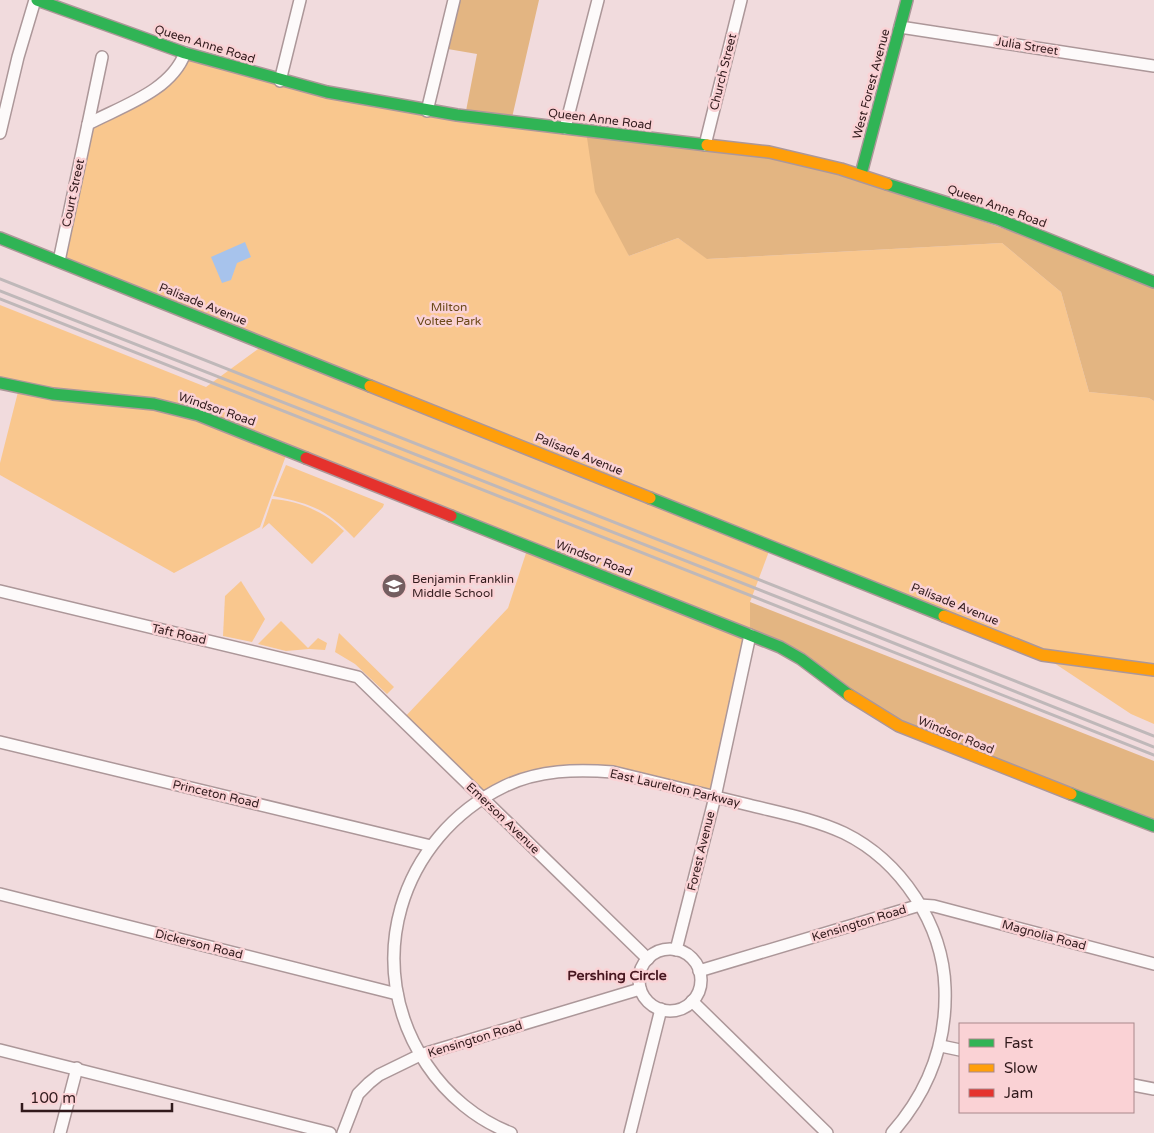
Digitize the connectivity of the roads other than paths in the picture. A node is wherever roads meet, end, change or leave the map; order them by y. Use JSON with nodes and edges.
{"nodes":[{"id":1,"x":36,"y":0,"type":"edge"},
{"id":2,"x":300,"y":0,"type":"edge"},
{"id":3,"x":454,"y":0,"type":"edge"},
{"id":4,"x":598,"y":0,"type":"edge"},
{"id":5,"x":741,"y":0,"type":"edge"},
{"id":6,"x":906,"y":0,"type":"edge"},
{"id":7,"x":900,"y":27,"type":"junction"},
{"id":8,"x":185,"y":53,"type":"junction"},
{"id":9,"x":102,"y":57,"type":"dead end"},
{"id":10,"x":1154,"y":66,"type":"edge"},
{"id":11,"x":280,"y":81,"type":"junction"},
{"id":12,"x":427,"y":111,"type":"junction"},
{"id":13,"x":88,"y":124,"type":"junction"},
{"id":14,"x":565,"y":128,"type":"junction"},
{"id":15,"x":0,"y":133,"type":"edge"},
{"id":16,"x":705,"y":145,"type":"junction"},
{"id":17,"x":861,"y":174,"type":"junction"},
{"id":18,"x":0,"y":238,"type":"edge"},
{"id":19,"x":58,"y":262,"type":"junction"},
{"id":20,"x":1154,"y":282,"type":"edge"},
{"id":21,"x":0,"y":383,"type":"edge"},
{"id":22,"x":0,"y":591,"type":"edge"},
{"id":23,"x":750,"y":634,"type":"junction"},
{"id":24,"x":1154,"y":670,"type":"edge"},
{"id":25,"x":358,"y":677,"type":"joint"},
{"id":26,"x":0,"y":742,"type":"edge"},
{"id":27,"x":715,"y":797,"type":"junction"},
{"id":28,"x":483,"y":798,"type":"junction"},
{"id":29,"x":1154,"y":826,"type":"edge"},
{"id":30,"x":431,"y":846,"type":"junction"},
{"id":31,"x":0,"y":894,"type":"edge"},
{"id":32,"x":920,"y":905,"type":"junction"},
{"id":33,"x":934,"y":906,"type":"joint"},
{"id":34,"x":676,"y":950,"type":"junction"},
{"id":35,"x":648,"y":958,"type":"junction"},
{"id":36,"x":1154,"y":964,"type":"edge"},
{"id":37,"x":699,"y":971,"type":"junction"},
{"id":38,"x":640,"y":989,"type":"junction"},
{"id":39,"x":397,"y":994,"type":"junction"},
{"id":40,"x":692,"y":1002,"type":"junction"},
{"id":41,"x":661,"y":1010,"type":"junction"},
{"id":42,"x":941,"y":1046,"type":"junction"},
{"id":43,"x":0,"y":1050,"type":"edge"},
{"id":44,"x":959,"y":1050,"type":"edge"},
{"id":45,"x":420,"y":1055,"type":"junction"},
{"id":46,"x":77,"y":1068,"type":"junction"},
{"id":47,"x":1134,"y":1085,"type":"edge"},
{"id":48,"x":1154,"y":1089,"type":"edge"},
{"id":49,"x":60,"y":1133,"type":"edge"},
{"id":50,"x":330,"y":1133,"type":"edge"},
{"id":51,"x":343,"y":1133,"type":"edge"},
{"id":52,"x":511,"y":1133,"type":"edge"},
{"id":53,"x":630,"y":1133,"type":"edge"},
{"id":54,"x":827,"y":1133,"type":"edge"},
{"id":55,"x":892,"y":1133,"type":"edge"}],
"edges":[{"from":1,"to":8,"type":"street","name":"Queen Anne Road"},
{"from":1,"to":15,"type":"street"},
{"from":2,"to":11,"type":"street"},
{"from":3,"to":12,"type":"street"},
{"from":4,"to":14,"type":"street"},
{"from":5,"to":16,"type":"street","name":"Church Street"},
{"from":6,"to":7,"type":"street","name":"West Forest Avenue"},
{"from":7,"to":10,"type":"street","name":"Julia Street"},
{"from":7,"to":17,"type":"street","name":"West Forest Avenue"},
{"from":8,"to":11,"type":"street","name":"Queen Anne Road"},
{"from":8,"to":13,"type":"street"},
{"from":9,"to":13,"type":"street","name":"Court Street"},
{"from":11,"to":12,"type":"street","name":"Queen Anne Road"},
{"from":12,"to":14,"type":"street","name":"Queen Anne Road"},
{"from":13,"to":19,"type":"street","name":"Court Street"},
{"from":14,"to":16,"type":"street","name":"Queen Anne Road"},
{"from":16,"to":17,"type":"street","name":"Queen Anne Road"},
{"from":17,"to":20,"type":"street","name":"Queen Anne Road"},
{"from":18,"to":19,"type":"street","name":"Palisade Avenue"},
{"from":19,"to":24,"type":"street","name":"Palisade Avenue"},
{"from":21,"to":23,"type":"street","name":"Windsor Road"},
{"from":22,"to":25,"type":"street","name":"Taft Road"},
{"from":23,"to":27,"type":"street","name":"Forest Avenue"},
{"from":23,"to":29,"type":"street","name":"Windsor Road"},
{"from":25,"to":28,"type":"street","name":"Emerson Avenue"},
{"from":26,"to":30,"type":"street","name":"Princeton Road"},
{"from":27,"to":28,"type":"street","name":"East Laurelton Parkway"},
{"from":27,"to":32,"type":"street","name":"East Laurelton Parkway"},
{"from":27,"to":34,"type":"street","name":"Forest Avenue"},
{"from":28,"to":30,"type":"street","name":"East Laurelton Parkway"},
{"from":28,"to":35,"type":"street","name":"Emerson Avenue"},
{"from":30,"to":39,"type":"street","name":"East Laurelton Parkway"},
{"from":31,"to":39,"type":"street","name":"Dickerson Road"},
{"from":32,"to":33,"type":"street","name":"Kensington Road"},
{"from":32,"to":37,"type":"street","name":"Kensington Road"},
{"from":32,"to":42,"type":"street","name":"East Laurelton Parkway"},
{"from":33,"to":36,"type":"street","name":"Magnolia Road"},
{"from":34,"to":35,"type":"street"},
{"from":34,"to":37,"type":"street"},
{"from":35,"to":38,"type":"street"},
{"from":37,"to":40,"type":"street"},
{"from":38,"to":41,"type":"street"},
{"from":38,"to":45,"type":"street","name":"Kensington Road"},
{"from":39,"to":45,"type":"street","name":"East Laurelton Parkway"},
{"from":40,"to":41,"type":"street"},
{"from":40,"to":54,"type":"street"},
{"from":41,"to":53,"type":"street"},
{"from":42,"to":44,"type":"street"},
{"from":42,"to":55,"type":"street","name":"East Laurelton Parkway"},
{"from":43,"to":46,"type":"street"},
{"from":45,"to":51,"type":"street","name":"Kensington Road"},
{"from":45,"to":52,"type":"street","name":"East Laurelton Parkway"},
{"from":46,"to":49,"type":"street"},
{"from":46,"to":50,"type":"street"},
{"from":47,"to":48,"type":"street"}]}
